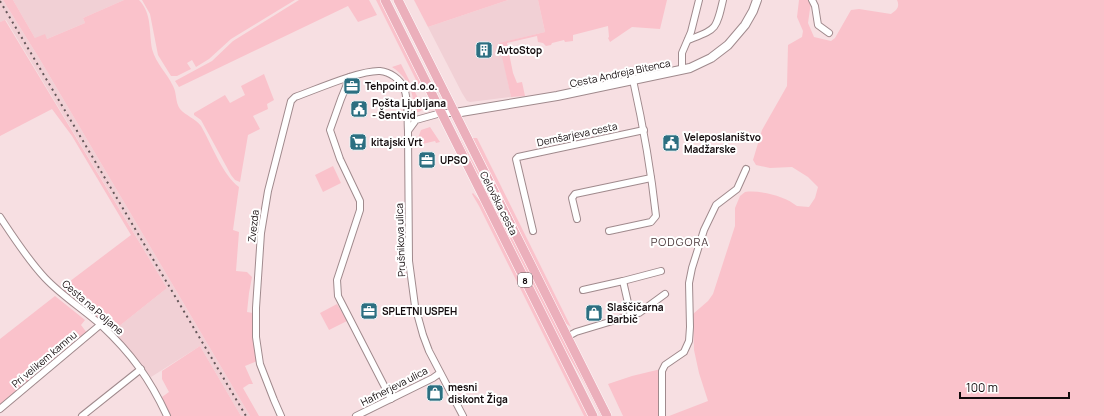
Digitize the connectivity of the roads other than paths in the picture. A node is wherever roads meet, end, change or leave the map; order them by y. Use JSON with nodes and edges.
{"nodes":[{"id":1,"x":385,"y":0,"type":"edge"},
{"id":2,"x":398,"y":0,"type":"edge"},
{"id":3,"x":699,"y":0,"type":"edge"},
{"id":4,"x":723,"y":0,"type":"edge"},
{"id":5,"x":757,"y":0,"type":"edge"},
{"id":6,"x":812,"y":0,"type":"edge"},
{"id":7,"x":829,"y":33,"type":"dead end"},
{"id":8,"x":688,"y":40,"type":"junction"},
{"id":9,"x":682,"y":70,"type":"junction"},
{"id":10,"x":350,"y":77,"type":"junction"},
{"id":11,"x":633,"y":80,"type":"junction"},
{"id":12,"x":441,"y":113,"type":"junction"},
{"id":13,"x":455,"y":113,"type":"junction"},
{"id":14,"x":644,"y":130,"type":"junction"},
{"id":15,"x":408,"y":131,"type":"junction"},
{"id":16,"x":746,"y":169,"type":"dead end"},
{"id":17,"x":651,"y":178,"type":"junction"},
{"id":18,"x":0,"y":217,"type":"edge"},
{"id":19,"x":576,"y":219,"type":"dead end"},
{"id":20,"x":533,"y":231,"type":"dead end"},
{"id":21,"x":609,"y":231,"type":"dead end"},
{"id":22,"x":660,"y":271,"type":"dead end"},
{"id":23,"x":622,"y":281,"type":"junction"},
{"id":24,"x":583,"y":290,"type":"dead end"},
{"id":25,"x":665,"y":294,"type":"dead end"},
{"id":26,"x":631,"y":316,"type":"junction"},
{"id":27,"x":100,"y":325,"type":"junction"},
{"id":28,"x":567,"y":337,"type":"junction"},
{"id":29,"x":141,"y":369,"type":"junction"},
{"id":30,"x":440,"y":373,"type":"junction"},
{"id":31,"x":391,"y":399,"type":"junction"},
{"id":32,"x":0,"y":409,"type":"edge"},
{"id":33,"x":82,"y":416,"type":"edge"},
{"id":34,"x":166,"y":416,"type":"edge"},
{"id":35,"x":281,"y":416,"type":"edge"},
{"id":36,"x":356,"y":416,"type":"edge"},
{"id":37,"x":463,"y":416,"type":"edge"},
{"id":38,"x":593,"y":416,"type":"edge"},
{"id":39,"x":607,"y":416,"type":"edge"},
{"id":40,"x":662,"y":416,"type":"edge"}],
"edges":[{"from":1,"to":12,"type":"main road","name":"Celovška cesta","number":"8"},
{"from":2,"to":13,"type":"main road","name":"Celovška cesta","number":"8"},
{"from":3,"to":8,"type":"street"},
{"from":4,"to":8,"type":"street"},
{"from":5,"to":9,"type":"street","name":"Cesta Andreja Bitenca"},
{"from":6,"to":7,"type":"street"},
{"from":8,"to":9,"type":"street"},
{"from":9,"to":11,"type":"street","name":"Cesta Andreja Bitenca"},
{"from":10,"to":15,"type":"street","name":"Zvezda"},
{"from":10,"to":31,"type":"street"},
{"from":10,"to":35,"type":"street","name":"Zvezda"},
{"from":11,"to":13,"type":"street","name":"Cesta Andreja Bitenca"},
{"from":11,"to":14,"type":"street"},
{"from":12,"to":13,"type":"street"},
{"from":12,"to":15,"type":"street"},
{"from":12,"to":38,"type":"main road","name":"Celovška cesta","number":"8"},
{"from":13,"to":28,"type":"main road","name":"Celovška cesta","number":"8"},
{"from":14,"to":17,"type":"street"},
{"from":14,"to":20,"type":"street","name":"Demšarjeva cesta"},
{"from":15,"to":30,"type":"street","name":"Prušnikova ulica"},
{"from":16,"to":40,"type":"street"},
{"from":17,"to":19,"type":"street"},
{"from":17,"to":21,"type":"street"},
{"from":18,"to":27,"type":"street","name":"Cesta na Poljane"},
{"from":22,"to":23,"type":"street"},
{"from":23,"to":24,"type":"street"},
{"from":23,"to":26,"type":"street"},
{"from":25,"to":26,"type":"street"},
{"from":26,"to":28,"type":"street"},
{"from":27,"to":29,"type":"street","name":"Cesta na Poljane"},
{"from":27,"to":32,"type":"street","name":"Pri velikem kamnu"},
{"from":28,"to":39,"type":"main road","name":"Celovška cesta","number":"8"},
{"from":29,"to":33,"type":"street"},
{"from":29,"to":34,"type":"street","name":"Cesta na Poljane"},
{"from":30,"to":31,"type":"street","name":"Hafnerjeva ulica"},
{"from":30,"to":37,"type":"street","name":"Prušnikova ulica"},
{"from":31,"to":36,"type":"street","name":"Hafnerjeva ulica"}]}
